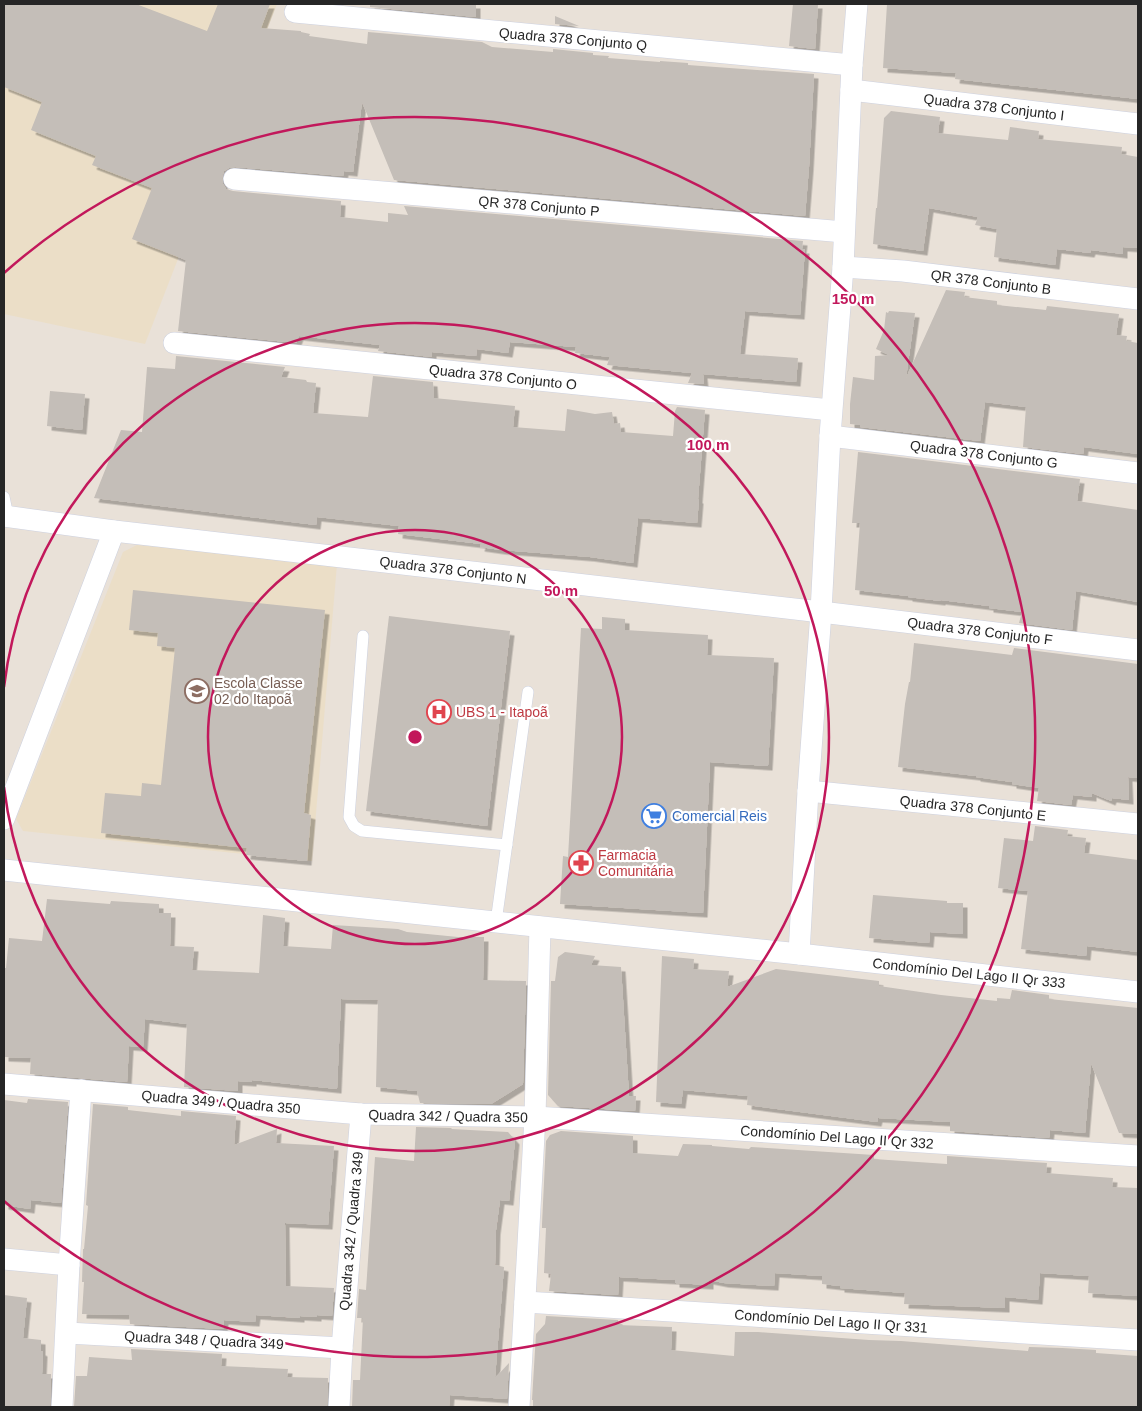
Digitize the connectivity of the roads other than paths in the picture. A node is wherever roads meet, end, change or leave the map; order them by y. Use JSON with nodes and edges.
{"nodes":[{"id":1,"x":857,"y":4,"type":"edge"},
{"id":2,"x":295,"y":12,"type":"dead end"},
{"id":3,"x":852,"y":65,"type":"junction"},
{"id":4,"x":850,"y":90,"type":"junction"},
{"id":5,"x":1138,"y":124,"type":"edge"},
{"id":6,"x":234,"y":179,"type":"dead end"},
{"id":7,"x":844,"y":232,"type":"junction"},
{"id":8,"x":843,"y":267,"type":"junction"},
{"id":9,"x":1138,"y":299,"type":"edge"},
{"id":10,"x":174,"y":343,"type":"dead end"},
{"id":11,"x":831,"y":410,"type":"junction"},
{"id":12,"x":830,"y":436,"type":"junction"},
{"id":13,"x":1138,"y":473,"type":"edge"},
{"id":14,"x":5,"y":510,"type":"edge"},
{"id":15,"x":114,"y":531,"type":"junction"},
{"id":16,"x":821,"y":612,"type":"junction"},
{"id":17,"x":363,"y":636,"type":"dead end"},
{"id":18,"x":1138,"y":650,"type":"edge"},
{"id":19,"x":528,"y":692,"type":"dead end"},
{"id":20,"x":808,"y":791,"type":"junction"},
{"id":21,"x":4,"y":819,"type":"edge"},
{"id":22,"x":1138,"y":824,"type":"edge"},
{"id":23,"x":507,"y":845,"type":"junction"},
{"id":24,"x":4,"y":870,"type":"edge"},
{"id":25,"x":496,"y":922,"type":"junction"},
{"id":26,"x":540,"y":927,"type":"junction"},
{"id":27,"x":799,"y":954,"type":"junction"},
{"id":28,"x":1138,"y":992,"type":"edge"},
{"id":29,"x":4,"y":1084,"type":"edge"},
{"id":30,"x":81,"y":1090,"type":"junction"},
{"id":31,"x":361,"y":1114,"type":"junction"},
{"id":32,"x":535,"y":1117,"type":"junction"},
{"id":33,"x":1138,"y":1156,"type":"edge"},
{"id":34,"x":4,"y":1259,"type":"edge"},
{"id":35,"x":69,"y":1265,"type":"junction"},
{"id":36,"x":524,"y":1302,"type":"junction"},
{"id":37,"x":66,"y":1333,"type":"junction"},
{"id":38,"x":1138,"y":1340,"type":"edge"},
{"id":39,"x":342,"y":1348,"type":"junction"},
{"id":40,"x":62,"y":1407,"type":"edge"},
{"id":41,"x":339,"y":1407,"type":"edge"},
{"id":42,"x":519,"y":1407,"type":"edge"}],
"edges":[{"from":1,"to":3,"type":"street"},
{"from":2,"to":3,"type":"street","name":"Quadra 378 Conjunto Q"},
{"from":3,"to":4,"type":"street"},
{"from":4,"to":5,"type":"street","name":"Quadra 378 Conjunto I"},
{"from":4,"to":7,"type":"street"},
{"from":6,"to":7,"type":"street","name":"QR 378 Conjunto P"},
{"from":7,"to":8,"type":"street"},
{"from":8,"to":9,"type":"street","name":"QR 378 Conjunto B"},
{"from":8,"to":11,"type":"street"},
{"from":10,"to":11,"type":"street","name":"Quadra 378 Conjunto O"},
{"from":11,"to":12,"type":"street"},
{"from":12,"to":13,"type":"street","name":"Quadra 378 Conjunto G"},
{"from":12,"to":16,"type":"street"},
{"from":14,"to":15,"type":"street","name":"Quadra 378 Conjunto N"},
{"from":15,"to":16,"type":"street","name":"Quadra 378 Conjunto N"},
{"from":15,"to":21,"type":"street"},
{"from":16,"to":18,"type":"street","name":"Quadra 378 Conjunto F"},
{"from":16,"to":20,"type":"street"},
{"from":17,"to":23,"type":"lane"},
{"from":19,"to":23,"type":"lane"},
{"from":20,"to":22,"type":"street","name":"Quadra 378 Conjunto E"},
{"from":20,"to":27,"type":"street"},
{"from":23,"to":25,"type":"lane"},
{"from":24,"to":25,"type":"street","name":"Condomínio Del Lago II Qr 333"},
{"from":25,"to":26,"type":"street","name":"Condomínio Del Lago II Qr 333"},
{"from":26,"to":27,"type":"street","name":"Condomínio Del Lago II Qr 333"},
{"from":26,"to":32,"type":"street"},
{"from":27,"to":28,"type":"street","name":"Condomínio Del Lago II Qr 333"},
{"from":29,"to":30,"type":"street","name":"Quadra 349 / Quadra 350"},
{"from":30,"to":31,"type":"street","name":"Quadra 349 / Quadra 350"},
{"from":30,"to":35,"type":"street"},
{"from":31,"to":32,"type":"street","name":"Quadra 342 / Quadra 350"},
{"from":31,"to":39,"type":"street","name":"Quadra 342 / Quadra 349"},
{"from":32,"to":33,"type":"street","name":"Condomínio Del Lago II Qr 332"},
{"from":32,"to":36,"type":"street"},
{"from":34,"to":35,"type":"street"},
{"from":35,"to":37,"type":"street"},
{"from":36,"to":38,"type":"street","name":"Condomínio Del Lago II Qr 331"},
{"from":36,"to":42,"type":"street"},
{"from":37,"to":39,"type":"street","name":"Quadra 348 / Quadra 349"},
{"from":37,"to":40,"type":"street"},
{"from":39,"to":41,"type":"street","name":"Quadra 342 / Quadra 349"}]}
